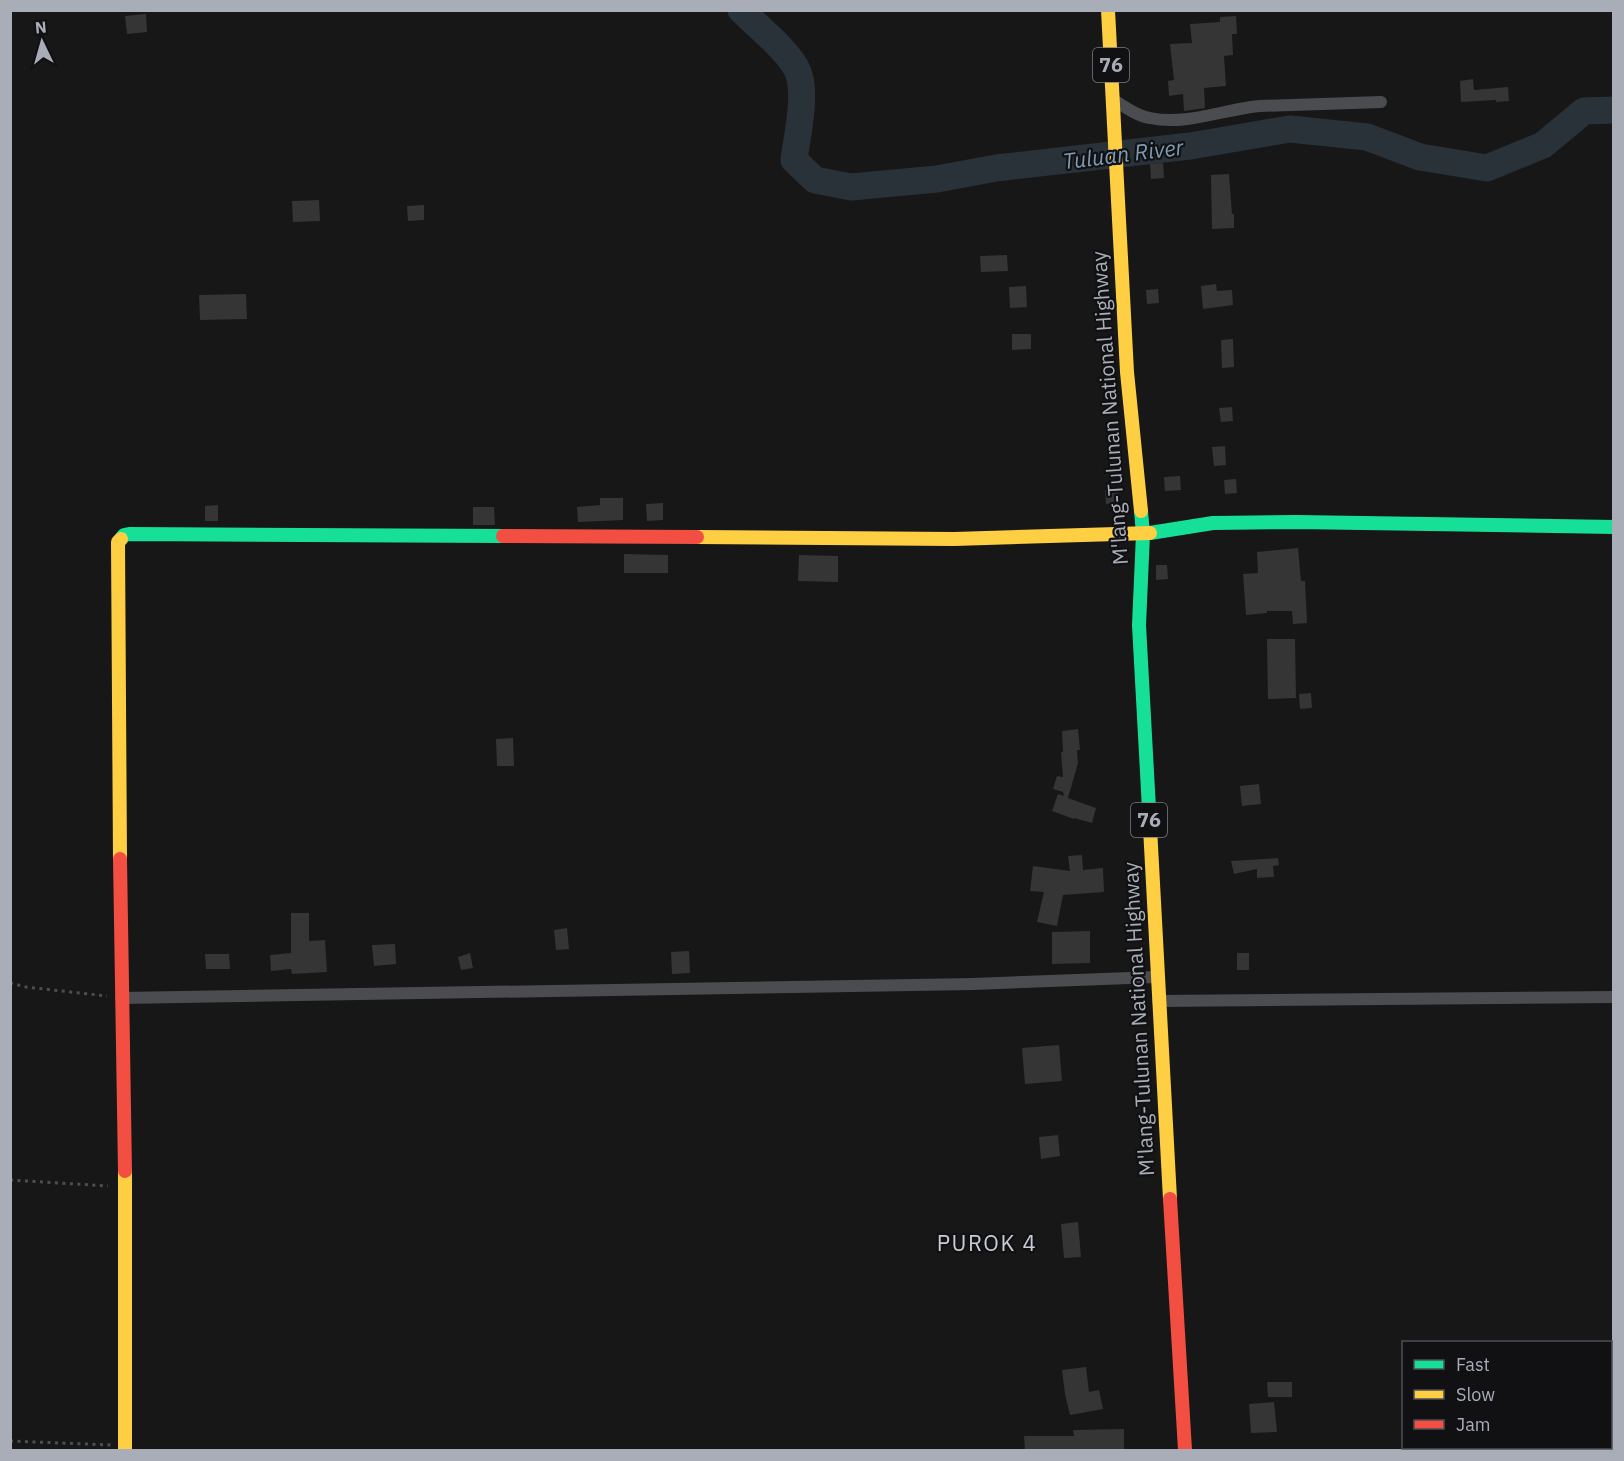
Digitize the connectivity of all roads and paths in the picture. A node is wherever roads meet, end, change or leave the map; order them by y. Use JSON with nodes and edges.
{"nodes":[{"id":1,"x":1108,"y":10,"type":"edge"},
{"id":2,"x":1113,"y":99,"type":"junction"},
{"id":3,"x":1381,"y":102,"type":"dead end"},
{"id":4,"x":1614,"y":527,"type":"edge"},
{"id":5,"x":1143,"y":534,"type":"junction"},
{"id":6,"x":1157,"y":977,"type":"junction"},
{"id":7,"x":10,"y":983,"type":"edge"},
{"id":8,"x":1614,"y":997,"type":"edge"},
{"id":9,"x":121,"y":998,"type":"junction"},
{"id":10,"x":1158,"y":1001,"type":"junction"},
{"id":11,"x":10,"y":1180,"type":"edge"},
{"id":12,"x":125,"y":1187,"type":"junction"},
{"id":13,"x":10,"y":1441,"type":"edge"},
{"id":14,"x":125,"y":1448,"type":"edge"},
{"id":15,"x":1185,"y":1450,"type":"edge"}],
"edges":[{"from":1,"to":2,"type":"main road","name":"M'lang-Tulunan National Highway","number":"76"},
{"from":2,"to":3,"type":"street"},
{"from":2,"to":5,"type":"main road","name":"M'lang-Tulunan National Highway","number":"76"},
{"from":4,"to":5,"type":"main road"},
{"from":5,"to":6,"type":"main road","name":"M'lang-Tulunan National Highway","number":"76"},
{"from":5,"to":9,"type":"main road"},
{"from":6,"to":9,"type":"street"},
{"from":6,"to":10,"type":"main road","name":"M'lang-Tulunan National Highway","number":"76"},
{"from":7,"to":9,"type":"path"},
{"from":8,"to":10,"type":"street"},
{"from":9,"to":12,"type":"main road"},
{"from":10,"to":15,"type":"main road","name":"M'lang-Tulunan National Highway","number":"76"},
{"from":11,"to":12,"type":"path"},
{"from":12,"to":14,"type":"main road"},
{"from":13,"to":14,"type":"path"}]}
